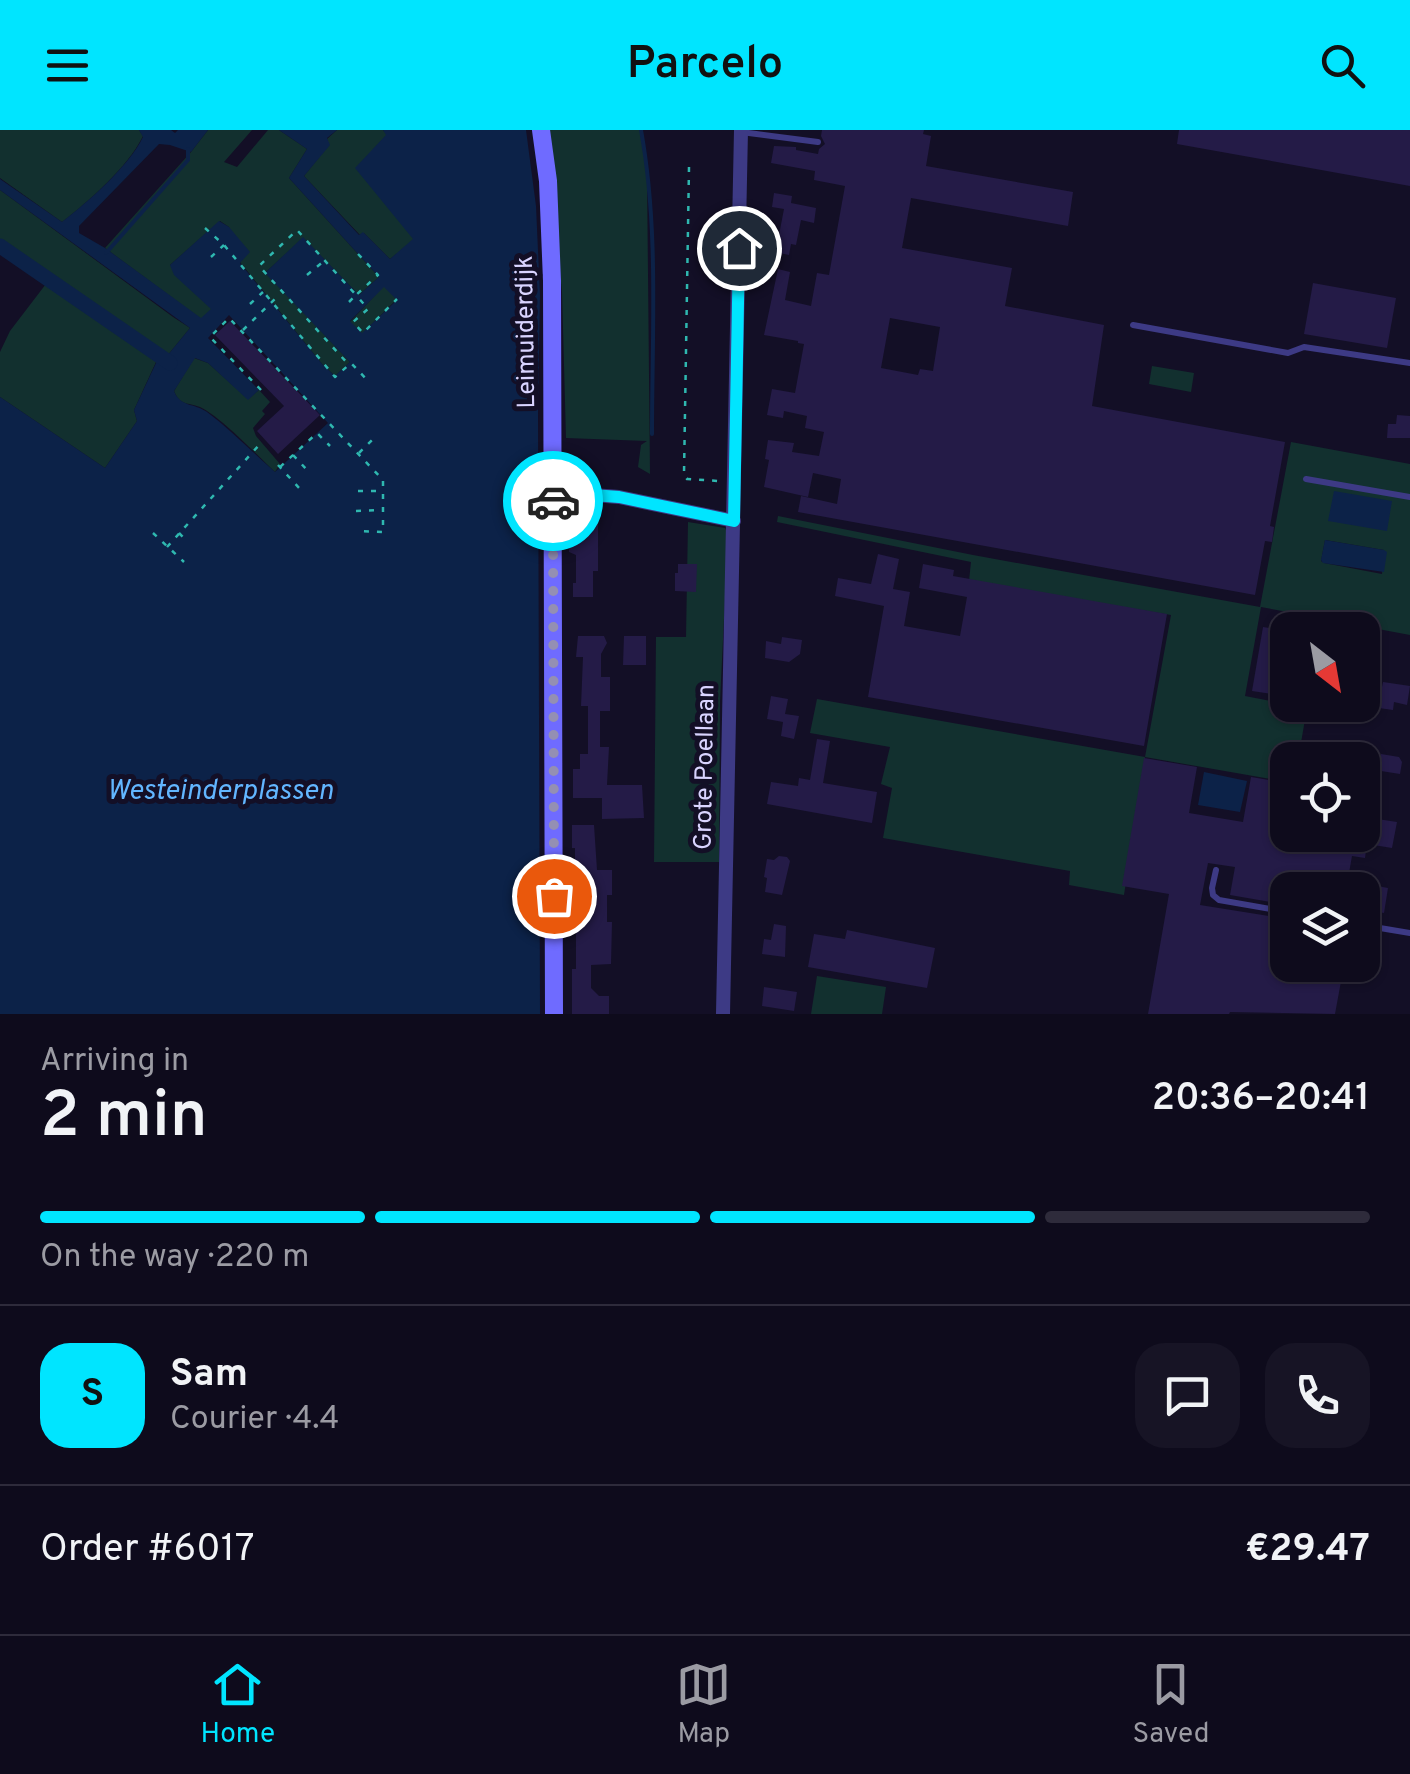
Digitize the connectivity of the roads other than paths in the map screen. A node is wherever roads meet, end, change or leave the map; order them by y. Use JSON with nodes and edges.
{"nodes":[{"id":1,"x":541,"y":130,"type":"edge"},
{"id":2,"x":741,"y":131,"type":"edge"},
{"id":3,"x":818,"y":142,"type":"dead end"},
{"id":4,"x":1133,"y":326,"type":"dead end"},
{"id":5,"x":1410,"y":363,"type":"edge"},
{"id":6,"x":1306,"y":479,"type":"dead end"},
{"id":7,"x":553,"y":492,"type":"junction"},
{"id":8,"x":1410,"y":497,"type":"edge"},
{"id":9,"x":734,"y":521,"type":"junction"},
{"id":10,"x":1216,"y":870,"type":"dead end"},
{"id":11,"x":1270,"y":909,"type":"edge"},
{"id":12,"x":1380,"y":928,"type":"edge"},
{"id":13,"x":1410,"y":934,"type":"edge"},
{"id":14,"x":554,"y":1014,"type":"edge"},
{"id":15,"x":723,"y":1014,"type":"edge"}],
"edges":[{"from":1,"to":7,"type":"street","name":"Leimuiderdijk"},
{"from":2,"to":3,"type":"lane"},
{"from":2,"to":9,"type":"street","name":"Grote Poellaan"},
{"from":4,"to":5,"type":"lane"},
{"from":6,"to":8,"type":"lane"},
{"from":7,"to":9,"type":"street"},
{"from":7,"to":14,"type":"street","name":"Leimuiderdijk"},
{"from":9,"to":15,"type":"street","name":"Grote Poellaan"},
{"from":10,"to":11,"type":"lane"},
{"from":12,"to":13,"type":"lane"}]}
